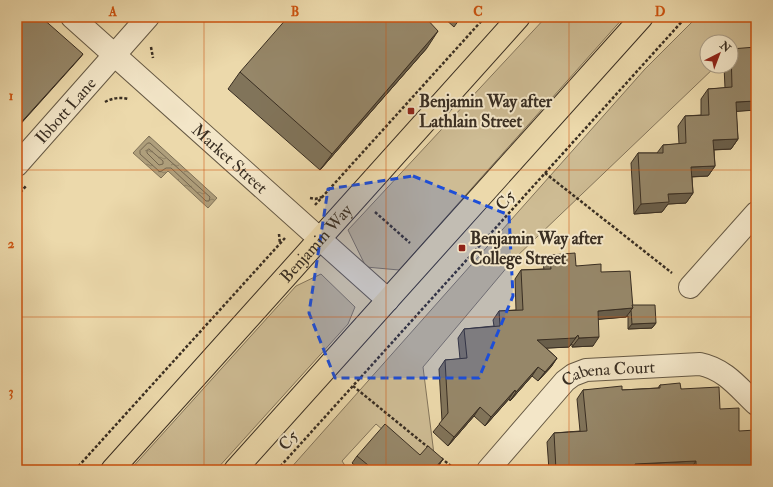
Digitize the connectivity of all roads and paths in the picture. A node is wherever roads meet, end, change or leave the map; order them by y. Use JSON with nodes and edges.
{"nodes":[{"id":1,"x":72,"y":17,"type":"edge"},
{"id":2,"x":148,"y":17,"type":"edge"},
{"id":3,"x":485,"y":17,"type":"edge"},
{"id":4,"x":519,"y":17,"type":"edge"},
{"id":5,"x":642,"y":17,"type":"edge"},
{"id":6,"x":686,"y":17,"type":"edge"},
{"id":7,"x":115,"y":55,"type":"junction"},
{"id":8,"x":17,"y":165,"type":"edge"},
{"id":9,"x":545,"y":173,"type":"junction"},
{"id":10,"x":338,"y":180,"type":"junction"},
{"id":11,"x":358,"y":197,"type":"junction"},
{"id":12,"x":756,"y":213,"type":"edge"},
{"id":13,"x":301,"y":221,"type":"junction"},
{"id":14,"x":320,"y":239,"type":"junction"},
{"id":15,"x":426,"y":258,"type":"junction"},
{"id":16,"x":690,"y":287,"type":"joint"},
{"id":17,"x":388,"y":300,"type":"junction"},
{"id":18,"x":353,"y":386,"type":"junction"},
{"id":19,"x":756,"y":404,"type":"edge"},
{"id":20,"x":432,"y":450,"type":"edge"},
{"id":21,"x":438,"y":455,"type":"edge"},
{"id":22,"x":75,"y":470,"type":"edge"},
{"id":23,"x":112,"y":470,"type":"edge"},
{"id":24,"x":235,"y":470,"type":"edge"},
{"id":25,"x":277,"y":470,"type":"edge"},
{"id":26,"x":456,"y":470,"type":"edge"},
{"id":27,"x":488,"y":470,"type":"edge"}],
"edges":[{"from":1,"to":7,"type":"street","name":"Market Street"},
{"from":2,"to":7,"type":"street","name":"Ibbott Lane"},
{"from":3,"to":10,"type":"path"},
{"from":4,"to":11,"type":"main road","name":"Benjamin Way"},
{"from":5,"to":15,"type":"main road"},
{"from":6,"to":9,"type":"path","name":"C5"},
{"from":7,"to":8,"type":"street","name":"Ibbott Lane"},
{"from":7,"to":13,"type":"street","name":"Market Street"},
{"from":9,"to":16,"type":"path"},
{"from":9,"to":18,"type":"path","name":"C5"},
{"from":10,"to":11,"type":"path"},
{"from":10,"to":13,"type":"path"},
{"from":11,"to":14,"type":"main road","name":"Benjamin Way"},
{"from":11,"to":15,"type":"path"},
{"from":12,"to":16,"type":"street"},
{"from":13,"to":14,"type":"street","name":"Market Street"},
{"from":13,"to":22,"type":"path"},
{"from":14,"to":17,"type":"street","name":"Market Street"},
{"from":14,"to":23,"type":"main road","name":"Benjamin Way"},
{"from":15,"to":17,"type":"main road"},
{"from":17,"to":24,"type":"main road"},
{"from":18,"to":20,"type":"path"},
{"from":18,"to":25,"type":"path","name":"C5"},
{"from":19,"to":27,"type":"street","name":"Cabena Court"},
{"from":21,"to":26,"type":"path"}]}
